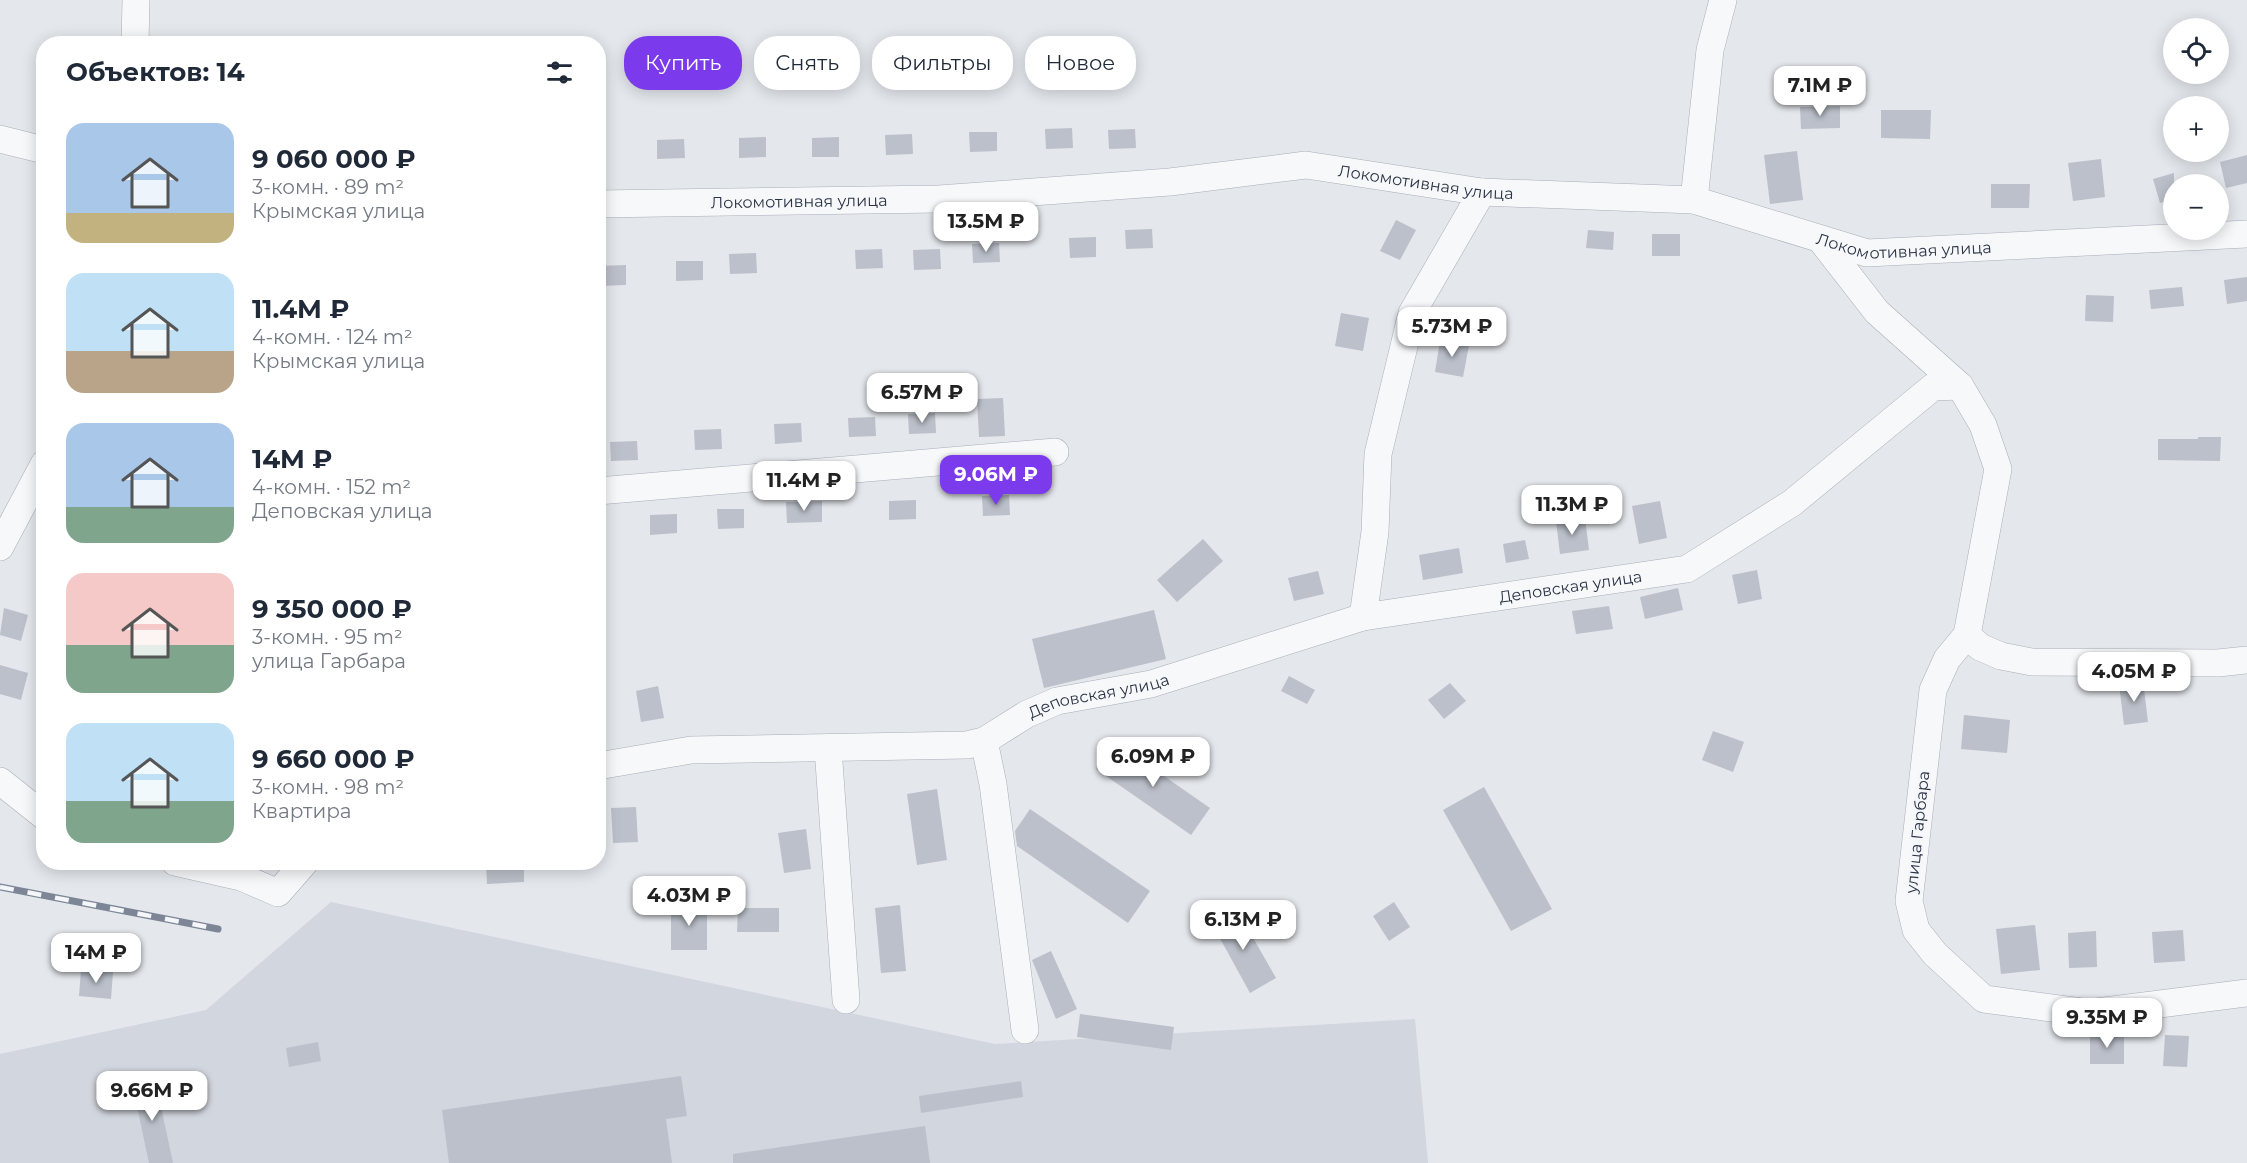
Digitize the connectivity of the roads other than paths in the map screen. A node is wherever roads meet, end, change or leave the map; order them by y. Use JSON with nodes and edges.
{"nodes":[{"id":1,"x":136,"y":0,"type":"edge"},
{"id":2,"x":1723,"y":0,"type":"edge"},
{"id":3,"x":135,"y":36,"type":"edge"},
{"id":4,"x":0,"y":139,"type":"edge"},
{"id":5,"x":36,"y":148,"type":"edge"},
{"id":6,"x":1482,"y":192,"type":"junction"},
{"id":7,"x":1694,"y":200,"type":"junction"},
{"id":8,"x":606,"y":204,"type":"edge"},
{"id":9,"x":2247,"y":234,"type":"edge"},
{"id":10,"x":1821,"y":240,"type":"junction"},
{"id":11,"x":1960,"y":386,"type":"junction"},
{"id":12,"x":1055,"y":452,"type":"dead end"},
{"id":13,"x":36,"y":479,"type":"edge"},
{"id":14,"x":606,"y":490,"type":"edge"},
{"id":15,"x":0,"y":547,"type":"edge"},
{"id":16,"x":1363,"y":617,"type":"junction"},
{"id":17,"x":1967,"y":634,"type":"junction"},
{"id":18,"x":2247,"y":660,"type":"edge"},
{"id":19,"x":984,"y":741,"type":"junction"},
{"id":20,"x":828,"y":748,"type":"junction"},
{"id":21,"x":606,"y":765,"type":"edge"},
{"id":22,"x":0,"y":781,"type":"edge"},
{"id":23,"x":36,"y":810,"type":"edge"},
{"id":24,"x":208,"y":870,"type":"edge"},
{"id":25,"x":298,"y":870,"type":"edge"},
{"id":26,"x":2247,"y":993,"type":"edge"},
{"id":27,"x":846,"y":1000,"type":"dead end"},
{"id":28,"x":1025,"y":1030,"type":"dead end"}],
"edges":[{"from":1,"to":3,"type":"street"},
{"from":2,"to":7,"type":"street"},
{"from":4,"to":5,"type":"street"},
{"from":6,"to":7,"type":"street","name":"Локомотивная улица"},
{"from":6,"to":8,"type":"street","name":"Локомотивная улица"},
{"from":6,"to":16,"type":"street"},
{"from":7,"to":10,"type":"street","name":"Локомотивная улица"},
{"from":9,"to":10,"type":"street","name":"Локомотивная улица"},
{"from":10,"to":11,"type":"street"},
{"from":11,"to":16,"type":"street","name":"Деповская улица"},
{"from":11,"to":17,"type":"street"},
{"from":12,"to":14,"type":"street"},
{"from":13,"to":15,"type":"street"},
{"from":16,"to":19,"type":"street","name":"Деповская улица"},
{"from":17,"to":18,"type":"street"},
{"from":17,"to":26,"type":"street","name":"улица Гарбара"},
{"from":19,"to":20,"type":"street","name":"Деповская улица"},
{"from":19,"to":28,"type":"street"},
{"from":20,"to":21,"type":"street","name":"Деповская улица"},
{"from":20,"to":27,"type":"street"},
{"from":22,"to":23,"type":"street"},
{"from":24,"to":25,"type":"street"}]}
